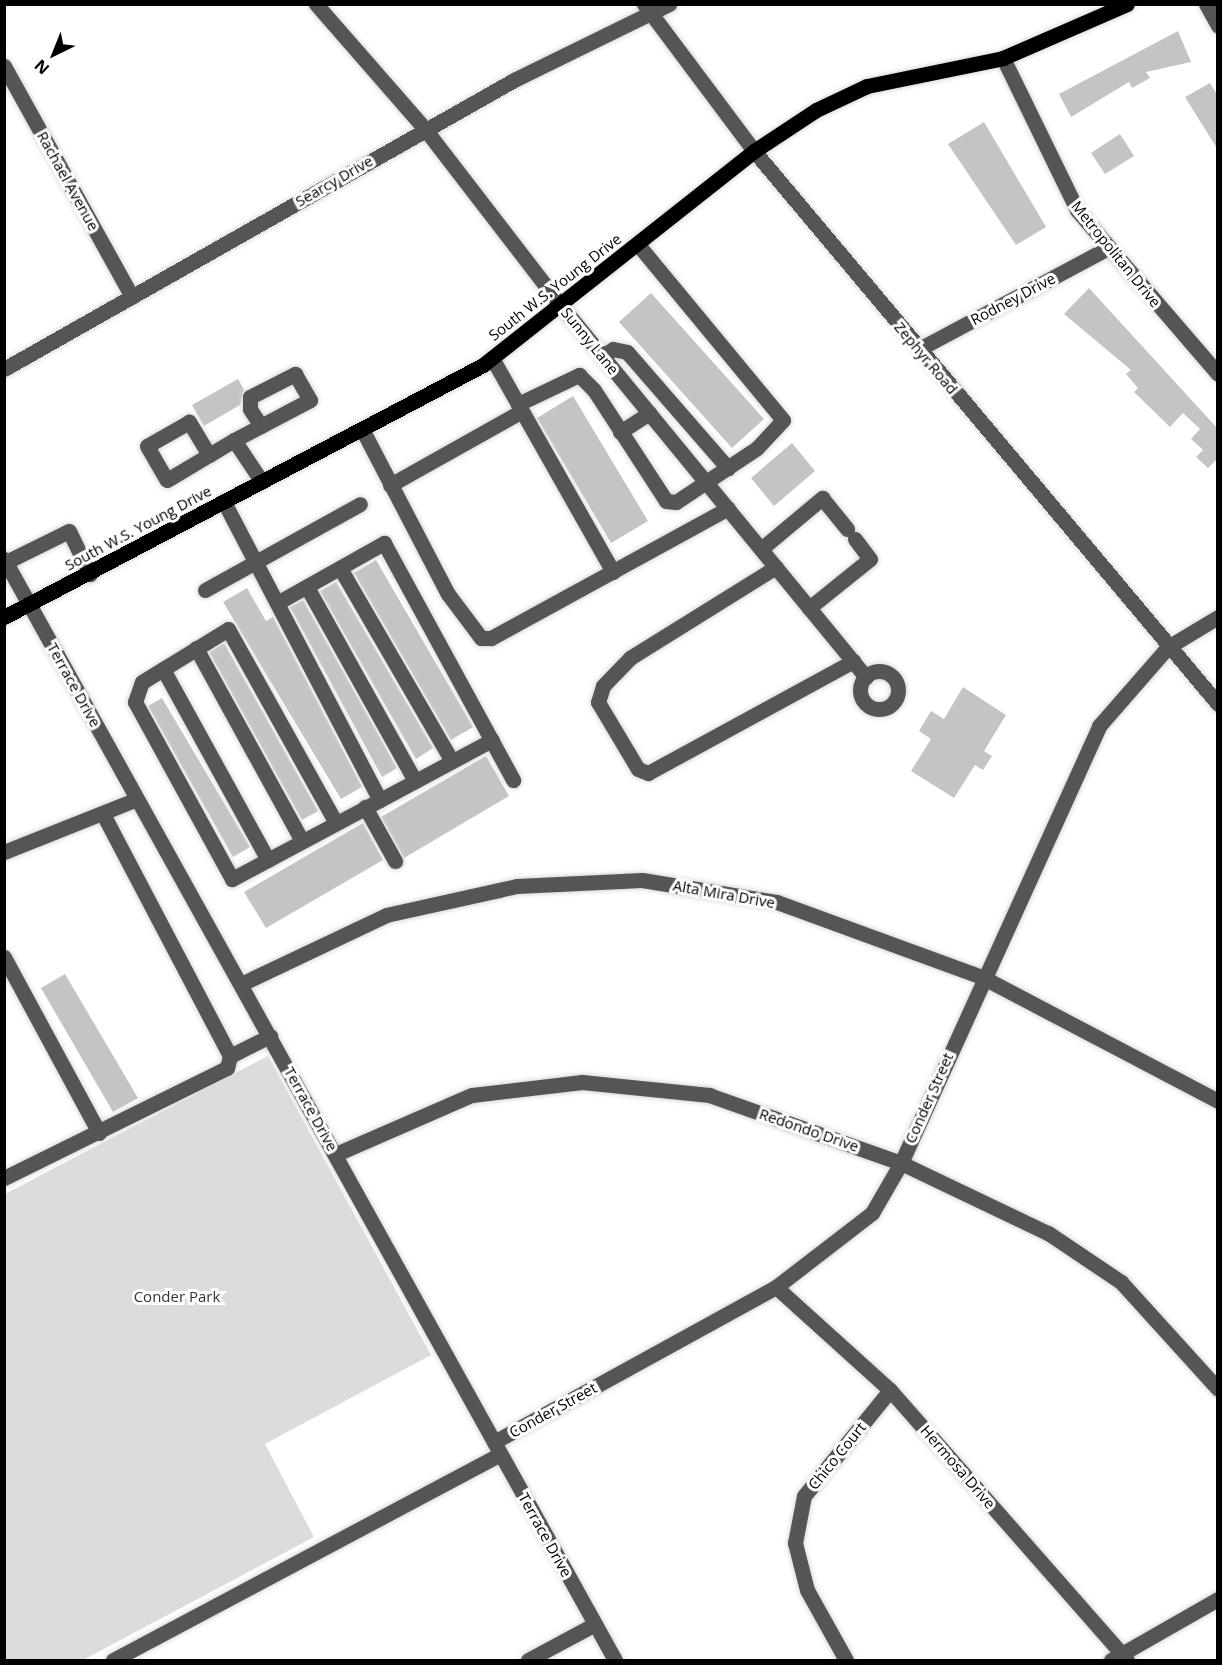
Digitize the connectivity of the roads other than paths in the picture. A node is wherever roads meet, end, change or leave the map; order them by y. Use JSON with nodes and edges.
{"nodes":[{"id":1,"x":316,"y":4,"type":"edge"},
{"id":2,"x":669,"y":4,"type":"edge"},
{"id":3,"x":1127,"y":4,"type":"edge"},
{"id":4,"x":1206,"y":4,"type":"edge"},
{"id":5,"x":647,"y":8,"type":"edge"},
{"id":6,"x":1218,"y":26,"type":"edge"},
{"id":7,"x":1003,"y":58,"type":"junction"},
{"id":8,"x":4,"y":66,"type":"edge"},
{"id":9,"x":425,"y":129,"type":"junction"},
{"id":10,"x":754,"y":151,"type":"junction"},
{"id":11,"x":638,"y":245,"type":"junction"},
{"id":12,"x":1108,"y":248,"type":"junction"},
{"id":13,"x":132,"y":297,"type":"junction"},
{"id":14,"x":562,"y":307,"type":"junction"},
{"id":15,"x":918,"y":349,"type":"junction"},
{"id":16,"x":602,"y":356,"type":"junction"},
{"id":17,"x":1212,"y":357,"type":"edge"},
{"id":18,"x":492,"y":358,"type":"junction"},
{"id":19,"x":4,"y":369,"type":"edge"},
{"id":20,"x":1218,"y":374,"type":"edge"},
{"id":21,"x":648,"y":375,"type":"junction"},
{"id":22,"x":625,"y":384,"type":"junction"},
{"id":23,"x":598,"y":395,"type":"junction"},
{"id":24,"x":520,"y":407,"type":"junction"},
{"id":25,"x":678,"y":409,"type":"junction"},
{"id":26,"x":654,"y":419,"type":"junction"},
{"id":27,"x":261,"y":426,"type":"dead end"},
{"id":28,"x":362,"y":429,"type":"junction"},
{"id":29,"x":620,"y":432,"type":"junction"},
{"id":30,"x":234,"y":440,"type":"junction"},
{"id":31,"x":705,"y":441,"type":"junction"},
{"id":32,"x":209,"y":455,"type":"dead end"},
{"id":33,"x":686,"y":458,"type":"junction"},
{"id":34,"x":728,"y":468,"type":"junction"},
{"id":35,"x":262,"y":482,"type":"junction"},
{"id":36,"x":706,"y":482,"type":"junction"},
{"id":37,"x":390,"y":485,"type":"junction"},
{"id":38,"x":224,"y":502,"type":"junction"},
{"id":39,"x":360,"y":504,"type":"dead end"},
{"id":40,"x":728,"y":508,"type":"junction"},
{"id":41,"x":761,"y":549,"type":"junction"},
{"id":42,"x":5,"y":561,"type":"edge"},
{"id":43,"x":255,"y":561,"type":"junction"},
{"id":44,"x":776,"y":567,"type":"junction"},
{"id":45,"x":340,"y":568,"type":"junction"},
{"id":46,"x":613,"y":572,"type":"junction"},
{"id":47,"x":90,"y":574,"type":"junction"},
{"id":48,"x":307,"y":587,"type":"junction"},
{"id":49,"x":205,"y":590,"type":"dead end"},
{"id":50,"x":277,"y":603,"type":"junction"},
{"id":51,"x":30,"y":606,"type":"junction"},
{"id":52,"x":809,"y":608,"type":"junction"},
{"id":53,"x":4,"y":617,"type":"edge"},
{"id":54,"x":1218,"y":617,"type":"edge"},
{"id":55,"x":1168,"y":647,"type":"junction"},
{"id":56,"x":196,"y":648,"type":"junction"},
{"id":57,"x":853,"y":661,"type":"junction"},
{"id":58,"x":163,"y":669,"type":"junction"},
{"id":59,"x":866,"y":676,"type":"dead end"},
{"id":60,"x":1218,"y":704,"type":"edge"},
{"id":61,"x":492,"y":740,"type":"junction"},
{"id":62,"x":452,"y":761,"type":"junction"},
{"id":63,"x":513,"y":780,"type":"dead end"},
{"id":64,"x":416,"y":781,"type":"junction"},
{"id":65,"x":137,"y":799,"type":"junction"},
{"id":66,"x":380,"y":800,"type":"junction"},
{"id":67,"x":365,"y":807,"type":"junction"},
{"id":68,"x":103,"y":814,"type":"junction"},
{"id":69,"x":336,"y":823,"type":"junction"},
{"id":70,"x":302,"y":841,"type":"junction"},
{"id":71,"x":4,"y":852,"type":"edge"},
{"id":72,"x":268,"y":860,"type":"junction"},
{"id":73,"x":395,"y":861,"type":"dead end"},
{"id":74,"x":4,"y":957,"type":"edge"},
{"id":75,"x":982,"y":977,"type":"junction"},
{"id":76,"x":241,"y":984,"type":"junction"},
{"id":77,"x":270,"y":1036,"type":"junction"},
{"id":78,"x":230,"y":1056,"type":"junction"},
{"id":79,"x":1218,"y":1101,"type":"edge"},
{"id":80,"x":99,"y":1132,"type":"junction"},
{"id":81,"x":336,"y":1154,"type":"junction"},
{"id":82,"x":901,"y":1163,"type":"junction"},
{"id":83,"x":4,"y":1178,"type":"edge"},
{"id":84,"x":776,"y":1287,"type":"junction"},
{"id":85,"x":1218,"y":1389,"type":"edge"},
{"id":86,"x":890,"y":1390,"type":"junction"},
{"id":87,"x":497,"y":1448,"type":"junction"},
{"id":88,"x":1218,"y":1599,"type":"edge"},
{"id":89,"x":595,"y":1624,"type":"junction"},
{"id":90,"x":1120,"y":1659,"type":"edge"},
{"id":91,"x":113,"y":1660,"type":"edge"},
{"id":92,"x":528,"y":1660,"type":"edge"},
{"id":93,"x":615,"y":1660,"type":"edge"},
{"id":94,"x":846,"y":1660,"type":"edge"}],
"edges":[{"from":1,"to":9,"type":"street","name":"Sunny Lane"},
{"from":2,"to":5,"type":"street","name":"Searcy Drive"},
{"from":3,"to":7,"type":"main road","name":"South W.S. Young Drive"},
{"from":4,"to":6,"type":"street"},
{"from":5,"to":9,"type":"street","name":"Searcy Drive"},
{"from":5,"to":10,"type":"street","name":"Zephyr Road"},
{"from":7,"to":10,"type":"main road","name":"South W.S. Young Drive"},
{"from":7,"to":12,"type":"street","name":"Metropolitan Drive"},
{"from":8,"to":13,"type":"street","name":"Rachael Avenue"},
{"from":9,"to":13,"type":"street","name":"Searcy Drive"},
{"from":9,"to":14,"type":"street","name":"Sunny Lane"},
{"from":10,"to":11,"type":"main road","name":"South W.S. Young Drive"},
{"from":10,"to":15,"type":"street","name":"Zephyr Road"},
{"from":11,"to":14,"type":"main road","name":"South W.S. Young Drive"},
{"from":11,"to":34,"type":"street"},
{"from":12,"to":15,"type":"street","name":"Rodney Drive"},
{"from":12,"to":17,"type":"street","name":"Metropolitan Drive"},
{"from":13,"to":19,"type":"street","name":"Searcy Drive"},
{"from":14,"to":16,"type":"street","name":"Sunny Lane"},
{"from":14,"to":18,"type":"main road","name":"South W.S. Young Drive"},
{"from":15,"to":55,"type":"street","name":"Zephyr Road"},
{"from":16,"to":21,"type":"street"},
{"from":16,"to":22,"type":"street","name":"Sunny Lane"},
{"from":17,"to":20,"type":"street","name":"Metropolitan Drive"},
{"from":18,"to":24,"type":"street"},
{"from":18,"to":28,"type":"main road","name":"South W.S. Young Drive"},
{"from":21,"to":22,"type":"street"},
{"from":21,"to":25,"type":"street"},
{"from":22,"to":23,"type":"street"},
{"from":22,"to":26,"type":"street","name":"Sunny Lane"},
{"from":23,"to":24,"type":"street"},
{"from":23,"to":29,"type":"street"},
{"from":24,"to":37,"type":"street"},
{"from":24,"to":46,"type":"street"},
{"from":25,"to":26,"type":"street"},
{"from":25,"to":31,"type":"street"},
{"from":26,"to":29,"type":"street"},
{"from":26,"to":33,"type":"street","name":"Sunny Lane"},
{"from":27,"to":30,"type":"street"},
{"from":28,"to":35,"type":"main road","name":"South W.S. Young Drive"},
{"from":28,"to":37,"type":"street"},
{"from":29,"to":36,"type":"street"},
{"from":30,"to":32,"type":"street"},
{"from":30,"to":35,"type":"street"},
{"from":31,"to":33,"type":"street"},
{"from":31,"to":34,"type":"street"},
{"from":33,"to":36,"type":"street","name":"Sunny Lane"},
{"from":34,"to":36,"type":"street"},
{"from":35,"to":38,"type":"main road","name":"South W.S. Young Drive"},
{"from":36,"to":40,"type":"street","name":"Sunny Lane"},
{"from":37,"to":46,"type":"street"},
{"from":38,"to":43,"type":"street"},
{"from":38,"to":47,"type":"main road","name":"South W.S. Young Drive"},
{"from":39,"to":43,"type":"street"},
{"from":40,"to":41,"type":"street","name":"Sunny Lane"},
{"from":40,"to":46,"type":"street"},
{"from":41,"to":44,"type":"street","name":"Sunny Lane"},
{"from":41,"to":52,"type":"street"},
{"from":42,"to":47,"type":"street"},
{"from":42,"to":51,"type":"street","name":"Terrace Drive"},
{"from":43,"to":49,"type":"street"},
{"from":43,"to":50,"type":"street"},
{"from":44,"to":52,"type":"street","name":"Sunny Lane"},
{"from":44,"to":57,"type":"street"},
{"from":45,"to":48,"type":"street"},
{"from":45,"to":61,"type":"street"},
{"from":45,"to":62,"type":"street"},
{"from":47,"to":51,"type":"main road","name":"South W.S. Young Drive"},
{"from":48,"to":50,"type":"street"},
{"from":48,"to":64,"type":"street"},
{"from":50,"to":66,"type":"street"},
{"from":51,"to":53,"type":"main road","name":"South W.S. Young Drive"},
{"from":51,"to":65,"type":"street","name":"Terrace Drive"},
{"from":52,"to":57,"type":"street","name":"Sunny Lane"},
{"from":54,"to":55,"type":"street","name":"Conder Street"},
{"from":55,"to":60,"type":"street","name":"Zephyr Road"},
{"from":55,"to":75,"type":"street","name":"Conder Street"},
{"from":56,"to":58,"type":"street"},
{"from":56,"to":69,"type":"street"},
{"from":56,"to":70,"type":"street"},
{"from":57,"to":59,"type":"street","name":"Sunny Lane"},
{"from":58,"to":72,"type":"street"},
{"from":58,"to":72,"type":"street"},
{"from":61,"to":62,"type":"street"},
{"from":61,"to":63,"type":"street"},
{"from":62,"to":64,"type":"street"},
{"from":64,"to":66,"type":"street"},
{"from":65,"to":68,"type":"street"},
{"from":65,"to":76,"type":"street","name":"Terrace Drive"},
{"from":66,"to":67,"type":"street"},
{"from":67,"to":69,"type":"street"},
{"from":67,"to":73,"type":"street"},
{"from":68,"to":71,"type":"street"},
{"from":68,"to":78,"type":"street"},
{"from":69,"to":70,"type":"street"},
{"from":70,"to":72,"type":"street"},
{"from":74,"to":80,"type":"street"},
{"from":75,"to":76,"type":"street","name":"Alta Mira Drive"},
{"from":75,"to":79,"type":"street","name":"Alta Mira Drive"},
{"from":75,"to":82,"type":"street","name":"Conder Street"},
{"from":76,"to":77,"type":"street","name":"Terrace Drive"},
{"from":77,"to":78,"type":"street"},
{"from":77,"to":81,"type":"street","name":"Terrace Drive"},
{"from":78,"to":80,"type":"street"},
{"from":80,"to":83,"type":"street"},
{"from":81,"to":82,"type":"street","name":"Redondo Drive"},
{"from":81,"to":87,"type":"street","name":"Terrace Drive"},
{"from":82,"to":84,"type":"street","name":"Conder Street"},
{"from":82,"to":85,"type":"street","name":"Redondo Drive"},
{"from":84,"to":86,"type":"street","name":"Hermosa Drive"},
{"from":84,"to":87,"type":"street","name":"Conder Street"},
{"from":86,"to":90,"type":"street","name":"Hermosa Drive"},
{"from":86,"to":94,"type":"street","name":"Chico Court"},
{"from":87,"to":89,"type":"street","name":"Terrace Drive"},
{"from":87,"to":91,"type":"street","name":"Conder Street"},
{"from":88,"to":90,"type":"street"},
{"from":89,"to":92,"type":"street"},
{"from":89,"to":93,"type":"street","name":"Terrace Drive"}]}
